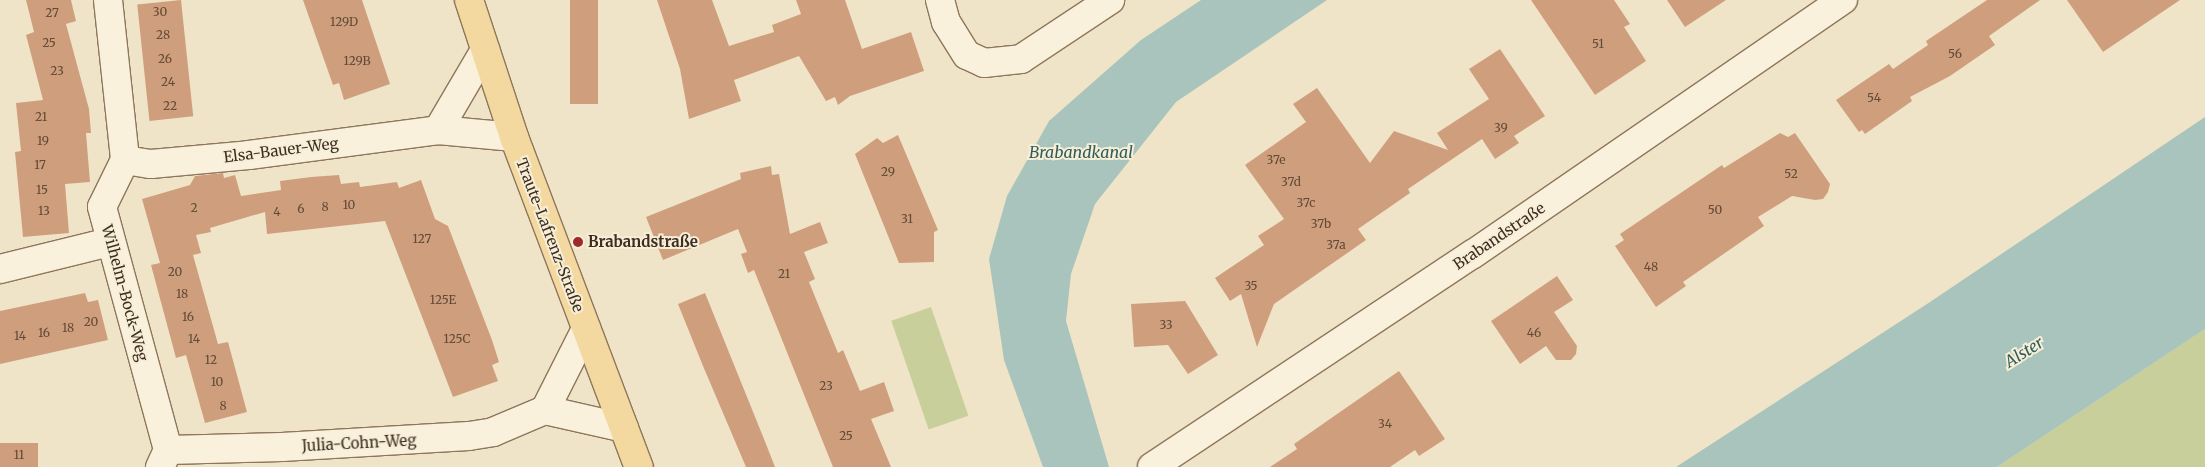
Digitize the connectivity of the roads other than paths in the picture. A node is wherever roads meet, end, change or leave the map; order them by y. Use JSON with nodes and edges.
{"nodes":[{"id":1,"x":108,"y":0,"type":"edge"},
{"id":2,"x":469,"y":0,"type":"edge"},
{"id":3,"x":940,"y":0,"type":"edge"},
{"id":4,"x":1110,"y":0,"type":"edge"},
{"id":5,"x":1843,"y":0,"type":"edge"},
{"id":6,"x":485,"y":50,"type":"junction"},
{"id":7,"x":438,"y":130,"type":"junction"},
{"id":8,"x":514,"y":137,"type":"junction"},
{"id":9,"x":124,"y":160,"type":"junction"},
{"id":10,"x":110,"y":242,"type":"junction"},
{"id":11,"x":0,"y":269,"type":"edge"},
{"id":12,"x":586,"y":329,"type":"junction"},
{"id":13,"x":545,"y":410,"type":"junction"},
{"id":14,"x":624,"y":428,"type":"junction"},
{"id":15,"x":164,"y":458,"type":"edge"},
{"id":16,"x":639,"y":467,"type":"edge"},
{"id":17,"x":1152,"y":467,"type":"edge"}],
"edges":[{"from":1,"to":9,"type":"street"},
{"from":2,"to":6,"type":"main road","name":"Traute-Lafrenz-Straße"},
{"from":3,"to":4,"type":"street"},
{"from":5,"to":17,"type":"street","name":"Brabandstraße"},
{"from":6,"to":7,"type":"street"},
{"from":6,"to":8,"type":"main road","name":"Traute-Lafrenz-Straße"},
{"from":7,"to":8,"type":"street","name":"Elsa-Bauer-Weg"},
{"from":7,"to":9,"type":"street","name":"Elsa-Bauer-Weg"},
{"from":8,"to":12,"type":"main road","name":"Traute-Lafrenz-Straße"},
{"from":9,"to":10,"type":"street","name":"Wilhelm-Bock-Weg"},
{"from":10,"to":11,"type":"street"},
{"from":10,"to":15,"type":"street","name":"Wilhelm-Bock-Weg"},
{"from":12,"to":13,"type":"street"},
{"from":12,"to":14,"type":"main road","name":"Traute-Lafrenz-Straße"},
{"from":13,"to":14,"type":"street"},
{"from":13,"to":15,"type":"street","name":"Julia-Cohn-Weg"},
{"from":14,"to":16,"type":"main road","name":"Traute-Lafrenz-Straße"}]}
